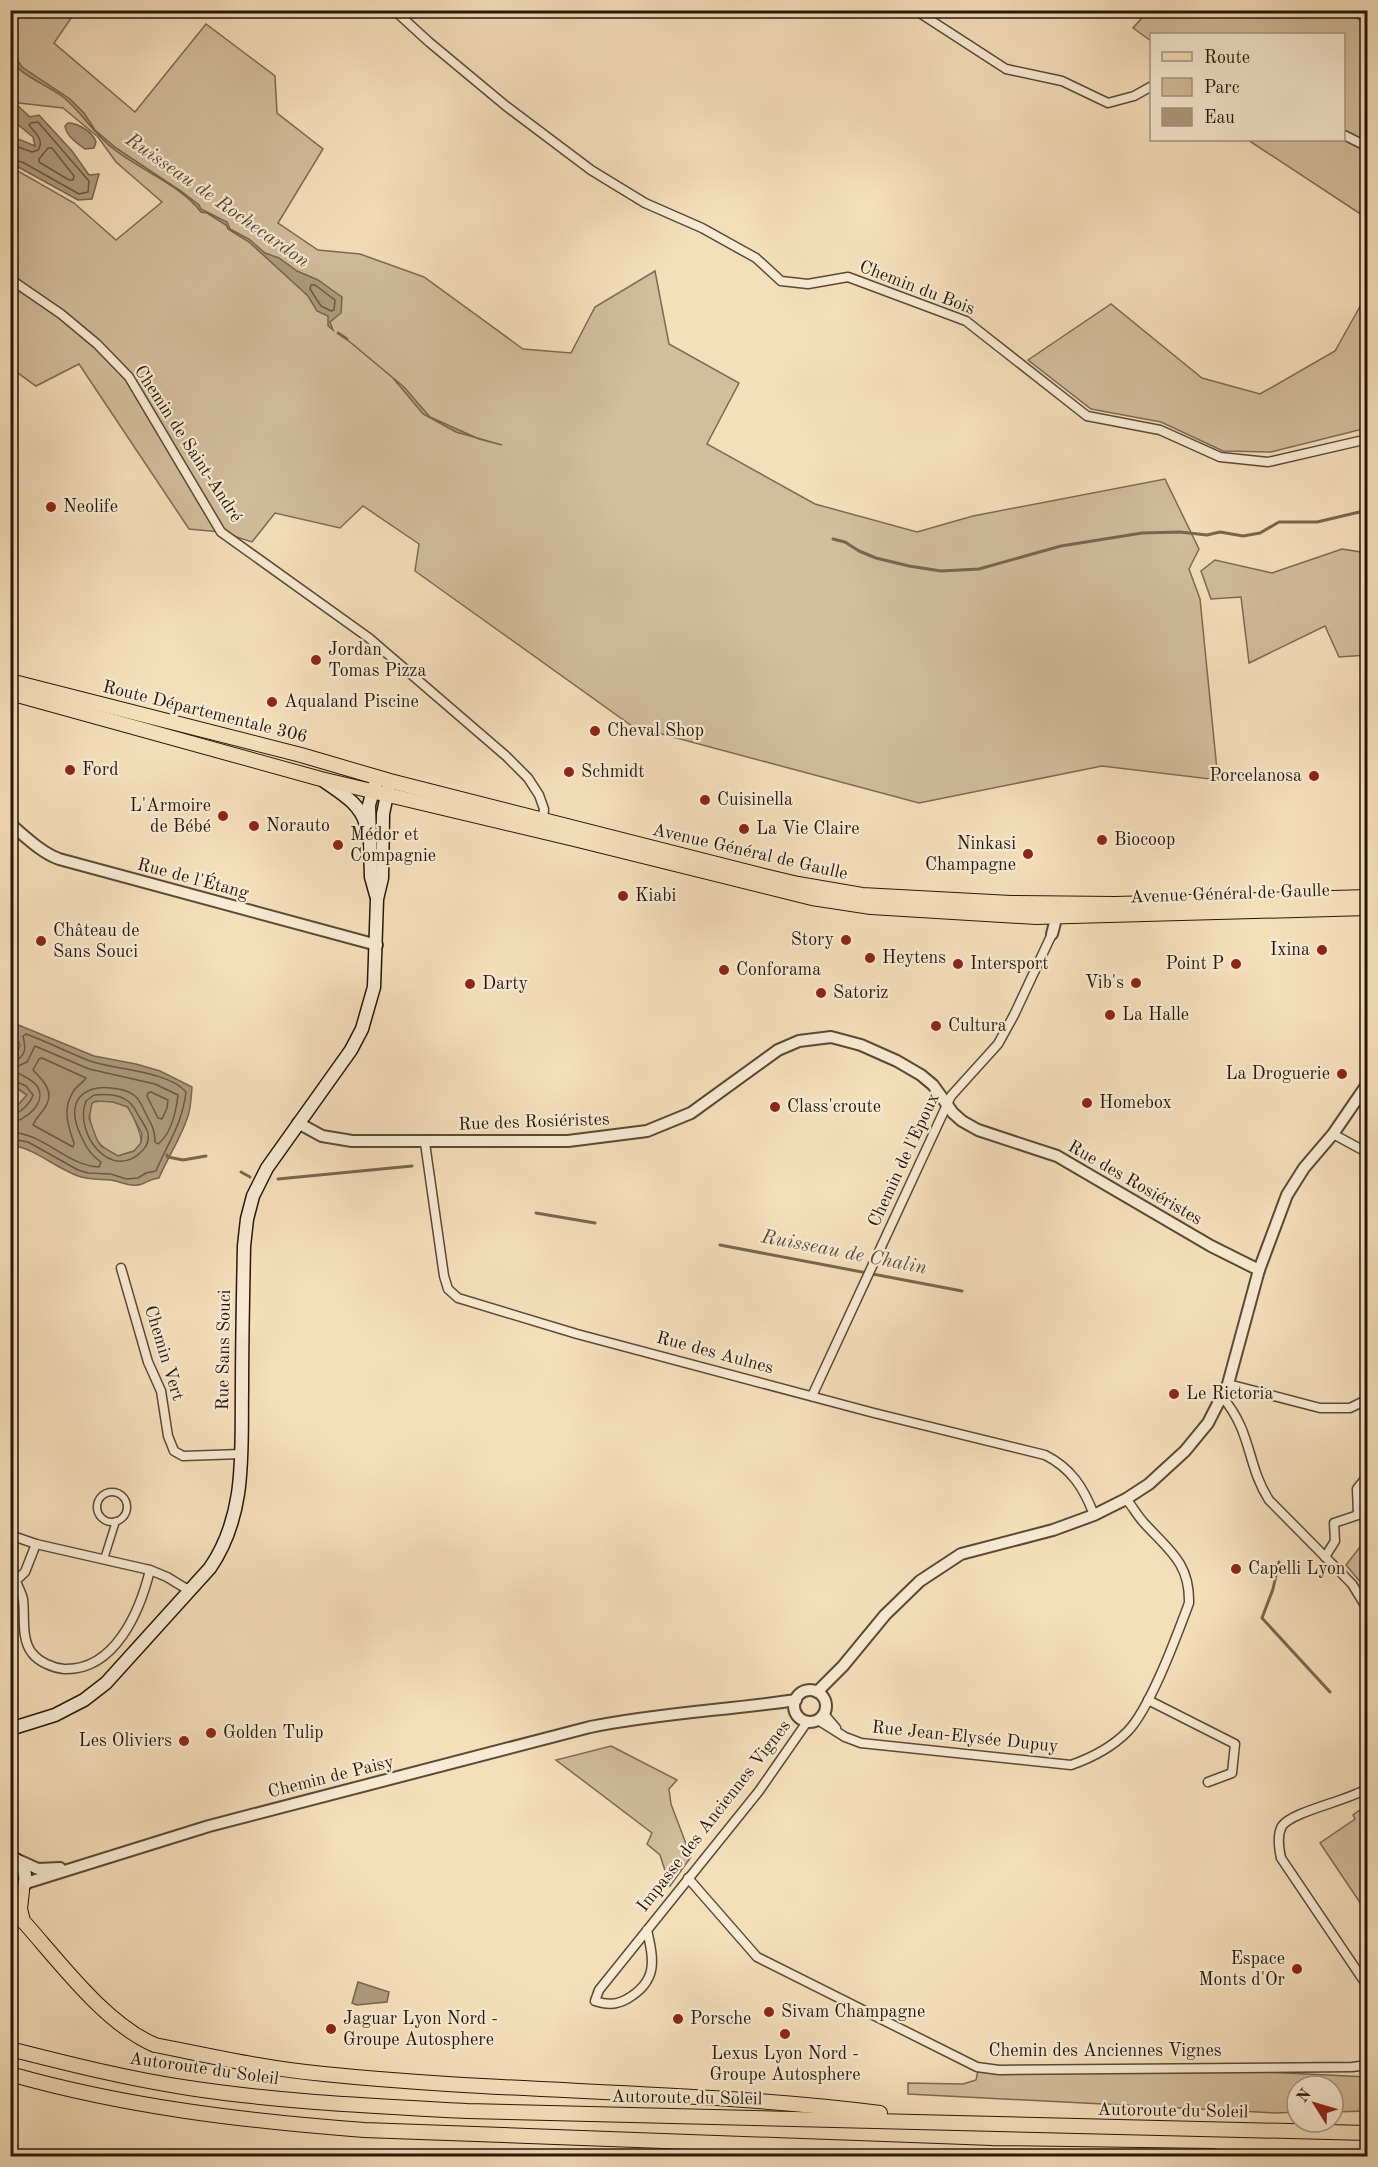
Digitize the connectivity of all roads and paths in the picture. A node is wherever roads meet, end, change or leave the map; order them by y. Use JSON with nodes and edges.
{"nodes":[{"id":1,"x":394,"y":10,"type":"edge"},
{"id":2,"x":915,"y":10,"type":"edge"},
{"id":3,"x":1362,"y":10,"type":"edge"},
{"id":4,"x":1368,"y":15,"type":"edge"},
{"id":5,"x":1150,"y":87,"type":"edge"},
{"id":6,"x":1345,"y":136,"type":"edge"},
{"id":7,"x":1368,"y":147,"type":"edge"},
{"id":8,"x":10,"y":279,"type":"edge"},
{"id":9,"x":1368,"y":440,"type":"edge"},
{"id":10,"x":10,"y":681,"type":"edge"},
{"id":11,"x":10,"y":693,"type":"edge"},
{"id":12,"x":377,"y":777,"type":"junction"},
{"id":13,"x":321,"y":779,"type":"junction"},
{"id":14,"x":390,"y":781,"type":"junction"},
{"id":15,"x":367,"y":791,"type":"junction"},
{"id":16,"x":387,"y":796,"type":"junction"},
{"id":17,"x":10,"y":824,"type":"edge"},
{"id":18,"x":542,"y":826,"type":"junction"},
{"id":19,"x":369,"y":838,"type":"junction"},
{"id":20,"x":1368,"y":897,"type":"edge"},
{"id":21,"x":377,"y":899,"type":"junction"},
{"id":22,"x":1060,"y":903,"type":"junction"},
{"id":23,"x":1368,"y":908,"type":"edge"},
{"id":24,"x":1057,"y":917,"type":"junction"},
{"id":25,"x":1052,"y":934,"type":"joint"},
{"id":26,"x":377,"y":945,"type":"junction"},
{"id":27,"x":1368,"y":1083,"type":"edge"},
{"id":28,"x":948,"y":1105,"type":"junction"},
{"id":29,"x":298,"y":1123,"type":"junction"},
{"id":30,"x":1333,"y":1134,"type":"junction"},
{"id":31,"x":425,"y":1143,"type":"junction"},
{"id":32,"x":1368,"y":1153,"type":"edge"},
{"id":33,"x":121,"y":1268,"type":"dead end"},
{"id":34,"x":1259,"y":1270,"type":"junction"},
{"id":35,"x":1228,"y":1384,"type":"junction"},
{"id":36,"x":813,"y":1396,"type":"junction"},
{"id":37,"x":1223,"y":1398,"type":"junction"},
{"id":38,"x":1368,"y":1399,"type":"edge"},
{"id":39,"x":242,"y":1454,"type":"junction"},
{"id":40,"x":1368,"y":1474,"type":"edge"},
{"id":41,"x":1126,"y":1499,"type":"junction"},
{"id":42,"x":1094,"y":1515,"type":"junction"},
{"id":43,"x":116,"y":1521,"type":"junction"},
{"id":44,"x":10,"y":1535,"type":"edge"},
{"id":45,"x":36,"y":1544,"type":"junction"},
{"id":46,"x":1325,"y":1557,"type":"junction"},
{"id":47,"x":104,"y":1559,"type":"junction"},
{"id":48,"x":150,"y":1570,"type":"junction"},
{"id":49,"x":13,"y":1584,"type":"edge"},
{"id":50,"x":190,"y":1591,"type":"junction"},
{"id":51,"x":1368,"y":1610,"type":"edge"},
{"id":52,"x":821,"y":1695,"type":"junction"},
{"id":53,"x":1148,"y":1700,"type":"junction"},
{"id":54,"x":795,"y":1705,"type":"junction"},
{"id":55,"x":817,"y":1719,"type":"junction"},
{"id":56,"x":10,"y":1729,"type":"edge"},
{"id":57,"x":1208,"y":1782,"type":"dead end"},
{"id":58,"x":1368,"y":1788,"type":"edge"},
{"id":59,"x":13,"y":1857,"type":"edge"},
{"id":60,"x":81,"y":1866,"type":"junction"},
{"id":61,"x":688,"y":1878,"type":"junction"},
{"id":62,"x":24,"y":1887,"type":"junction"},
{"id":63,"x":10,"y":1901,"type":"edge"},
{"id":64,"x":647,"y":1930,"type":"junction"},
{"id":65,"x":1368,"y":1987,"type":"edge"},
{"id":66,"x":10,"y":2049,"type":"edge"},
{"id":67,"x":1368,"y":2065,"type":"edge"},
{"id":68,"x":10,"y":2074,"type":"edge"},
{"id":69,"x":954,"y":2121,"type":"junction"},
{"id":70,"x":1368,"y":2133,"type":"edge"},
{"id":71,"x":992,"y":2153,"type":"junction"},
{"id":72,"x":830,"y":2157,"type":"edge"},
{"id":73,"x":858,"y":2157,"type":"edge"},
{"id":74,"x":947,"y":2157,"type":"edge"},
{"id":75,"x":1214,"y":2157,"type":"edge"}],
"edges":[{"from":1,"to":9,"type":"street","name":"Chemin du Bois"},
{"from":2,"to":5,"type":"street"},
{"from":3,"to":4,"type":"street"},
{"from":6,"to":7,"type":"street"},
{"from":8,"to":18,"type":"street","name":"Chemin de Saint-André"},
{"from":10,"to":12,"type":"main road","name":"Route Départementale 306"},
{"from":11,"to":13,"type":"main road","name":"Route Départementale 306"},
{"from":12,"to":14,"type":"main road","name":"Route Départementale 306"},
{"from":12,"to":15,"type":"main road","name":"Rue Sans Souci"},
{"from":13,"to":15,"type":"main road","name":"Route Départementale 306"},
{"from":13,"to":19,"type":"main road"},
{"from":14,"to":16,"type":"main road"},
{"from":14,"to":18,"type":"main road","name":"Route Départementale 306"},
{"from":15,"to":16,"type":"main road","name":"Route Départementale 306"},
{"from":15,"to":19,"type":"main road","name":"Rue Sans Souci"},
{"from":16,"to":18,"type":"main road","name":"Route Départementale 306"},
{"from":16,"to":21,"type":"main road","name":"Rue Sans Souci"},
{"from":17,"to":26,"type":"street","name":"Rue de l'Étang"},
{"from":18,"to":22,"type":"main road","name":"Avenue Général de Gaulle"},
{"from":18,"to":24,"type":"main road","name":"Avenue Général de Gaulle"},
{"from":19,"to":21,"type":"main road","name":"Rue Sans Souci"},
{"from":20,"to":22,"type":"main road","name":"Avenue Général de Gaulle"},
{"from":21,"to":26,"type":"main road","name":"Rue Sans Souci"},
{"from":22,"to":24,"type":"street"},
{"from":23,"to":24,"type":"main road","name":"Avenue Général de Gaulle"},
{"from":24,"to":25,"type":"street","name":"Chemin de l'Epoux"},
{"from":25,"to":28,"type":"street","name":"Chemin de l'Epoux"},
{"from":26,"to":29,"type":"main road","name":"Rue Sans Souci"},
{"from":27,"to":30,"type":"street"},
{"from":28,"to":31,"type":"street","name":"Rue des Rosiéristes"},
{"from":28,"to":34,"type":"street","name":"Rue des Rosiéristes"},
{"from":28,"to":36,"type":"street","name":"Chemin de l'Epoux"},
{"from":29,"to":31,"type":"street","name":"Rue des Rosiéristes"},
{"from":29,"to":39,"type":"main road","name":"Rue Sans Souci"},
{"from":30,"to":32,"type":"street"},
{"from":30,"to":34,"type":"street"},
{"from":31,"to":36,"type":"street","name":"Rue des Aulnes"},
{"from":33,"to":39,"type":"street","name":"Chemin Vert"},
{"from":34,"to":35,"type":"street"},
{"from":35,"to":37,"type":"street"},
{"from":35,"to":38,"type":"street"},
{"from":36,"to":42,"type":"street","name":"Rue des Aulnes"},
{"from":37,"to":41,"type":"street"},
{"from":37,"to":46,"type":"street"},
{"from":39,"to":50,"type":"main road","name":"Rue Sans Souci"},
{"from":40,"to":46,"type":"street"},
{"from":41,"to":42,"type":"street"},
{"from":41,"to":53,"type":"street","name":"Rue Jean-Elysée Dupuy"},
{"from":42,"to":52,"type":"street"},
{"from":43,"to":43,"type":"street"},
{"from":43,"to":47,"type":"street"},
{"from":44,"to":45,"type":"street"},
{"from":45,"to":47,"type":"street"},
{"from":45,"to":49,"type":"street"},
{"from":46,"to":51,"type":"street"},
{"from":47,"to":48,"type":"street"},
{"from":48,"to":49,"type":"street"},
{"from":48,"to":50,"type":"street"},
{"from":50,"to":56,"type":"main road","name":"Rue Sans Souci"},
{"from":52,"to":54,"type":"street"},
{"from":52,"to":55,"type":"street"},
{"from":53,"to":55,"type":"street","name":"Rue Jean-Elysée Dupuy"},
{"from":53,"to":57,"type":"street"},
{"from":54,"to":55,"type":"street"},
{"from":54,"to":60,"type":"street","name":"Chemin de Paisy"},
{"from":55,"to":61,"type":"street","name":"Impasse des Anciennes Vignes"},
{"from":58,"to":65,"type":"street"},
{"from":59,"to":60,"type":"street","name":"Chemin de Paisy"},
{"from":59,"to":62,"type":"main road"},
{"from":60,"to":62,"type":"street","name":"Chemin de Paisy"},
{"from":61,"to":64,"type":"street","name":"Impasse des Anciennes Vignes"},
{"from":61,"to":67,"type":"street","name":"Chemin des Anciennes Vignes"},
{"from":62,"to":63,"type":"main road"},
{"from":62,"to":69,"type":"main road"},
{"from":64,"to":64,"type":"street","name":"Impasse des Anciennes Vignes"},
{"from":66,"to":69,"type":"main road","name":"Autoroute du Soleil"},
{"from":68,"to":71,"type":"main road"},
{"from":69,"to":70,"type":"main road","name":"Autoroute du Soleil"},
{"from":71,"to":74,"type":"main road"},
{"from":71,"to":75,"type":"main road"},
{"from":72,"to":73,"type":"main road"}]}
